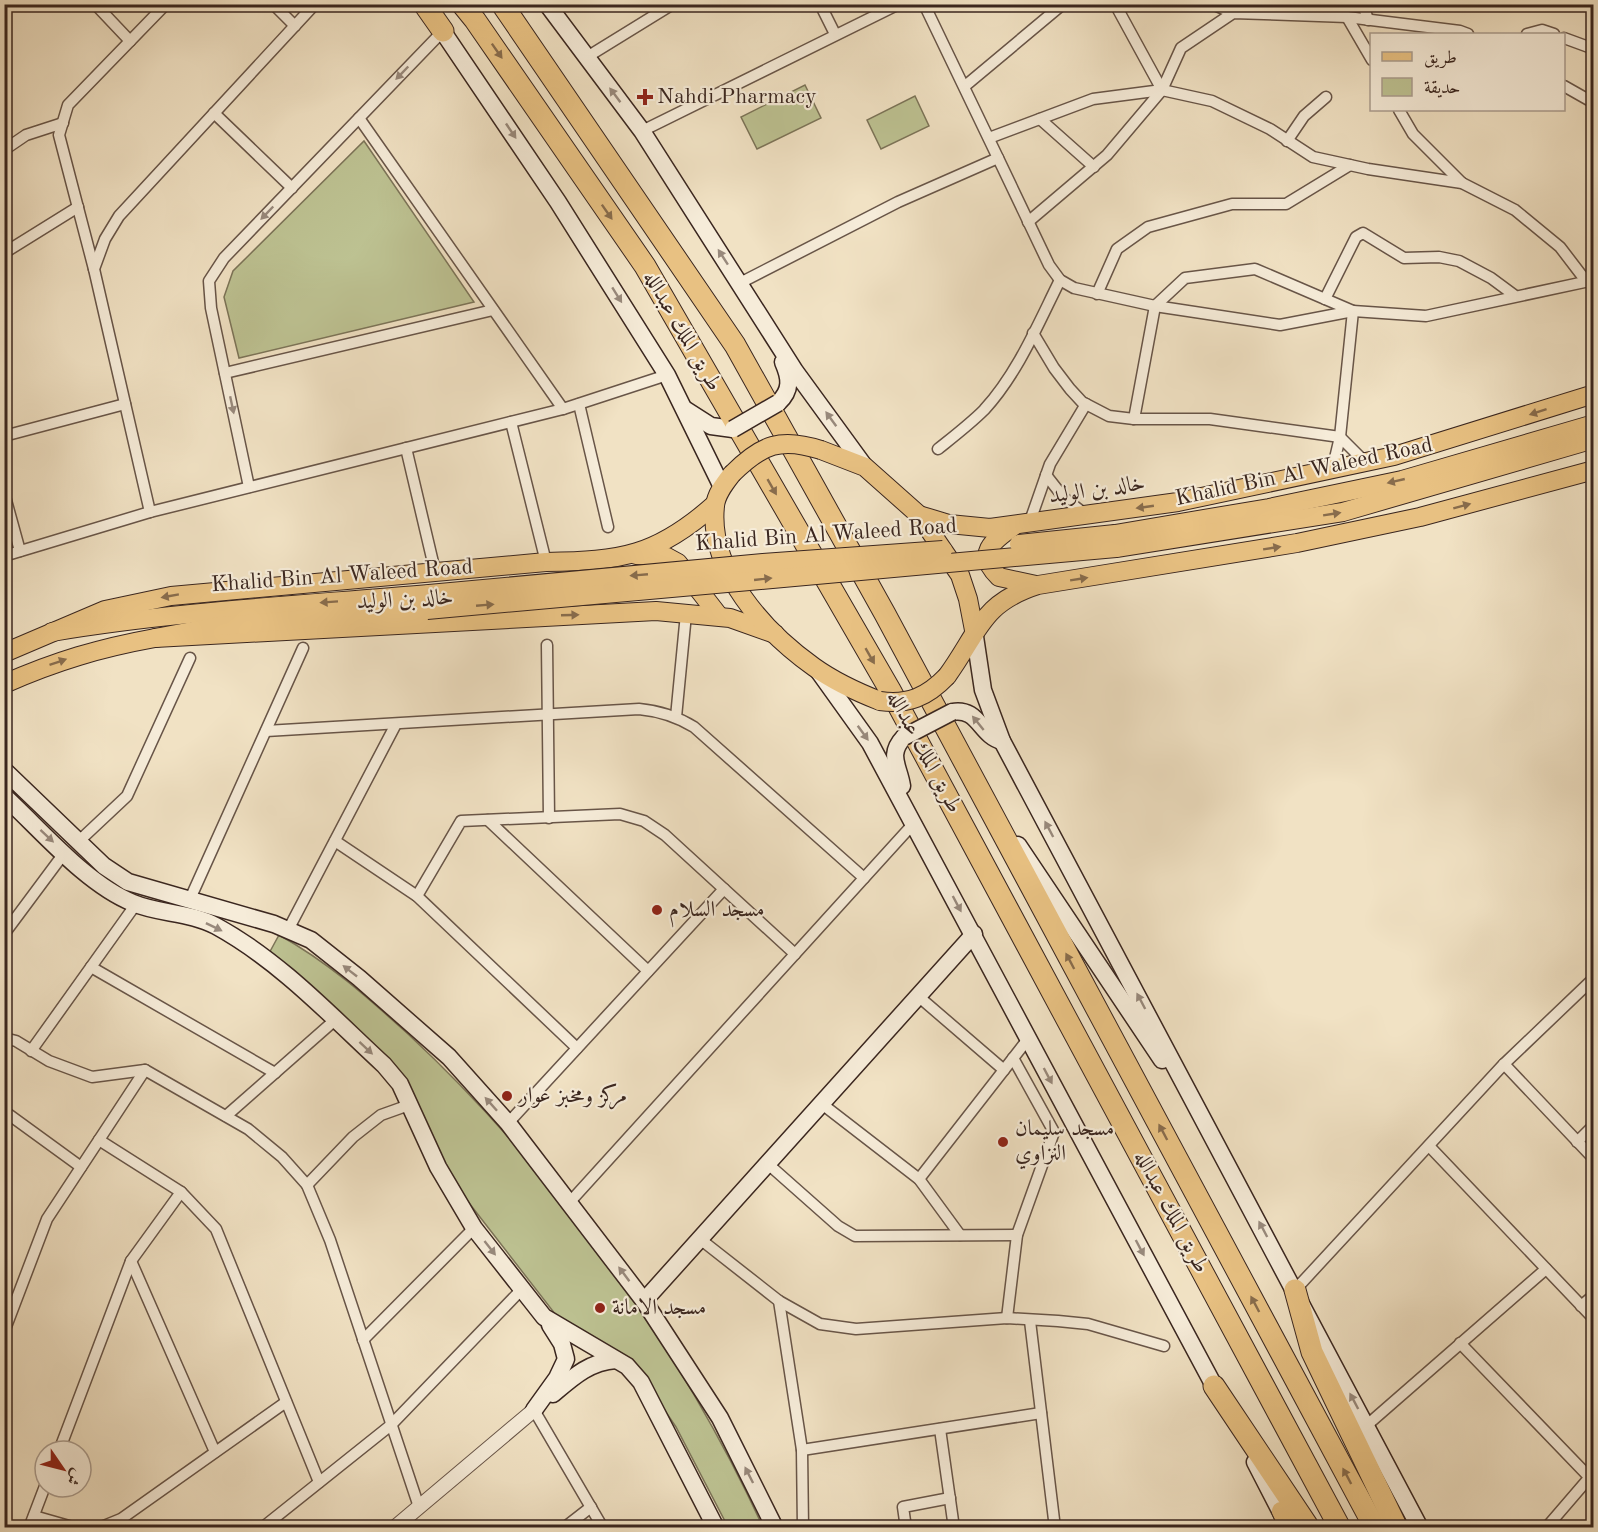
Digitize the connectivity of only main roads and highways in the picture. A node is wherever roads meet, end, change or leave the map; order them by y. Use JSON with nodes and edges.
{"nodes":[{"id":1,"x":422,"y":4,"type":"edge"},
{"id":2,"x":462,"y":4,"type":"edge"},
{"id":3,"x":502,"y":4,"type":"edge"},
{"id":4,"x":547,"y":4,"type":"edge"},
{"id":5,"x":443,"y":31,"type":"joint"},
{"id":6,"x":776,"y":338,"type":"junction"},
{"id":7,"x":1593,"y":394,"type":"edge"},
{"id":8,"x":683,"y":407,"type":"junction"},
{"id":9,"x":1593,"y":424,"type":"edge"},
{"id":10,"x":1593,"y":439,"type":"edge"},
{"id":11,"x":865,"y":467,"type":"junction"},
{"id":12,"x":1593,"y":470,"type":"edge"},
{"id":13,"x":723,"y":488,"type":"junction"},
{"id":14,"x":920,"y":515,"type":"junction"},
{"id":15,"x":1022,"y":524,"type":"junction"},
{"id":16,"x":1116,"y":541,"type":"junction"},
{"id":17,"x":634,"y":555,"type":"junction"},
{"id":18,"x":1038,"y":585,"type":"junction"},
{"id":19,"x":428,"y":602,"type":"junction"},
{"id":20,"x":719,"y":616,"type":"junction"},
{"id":21,"x":974,"y":630,"type":"junction"},
{"id":22,"x":52,"y":632,"type":"junction"},
{"id":23,"x":777,"y":635,"type":"junction"},
{"id":24,"x":155,"y":638,"type":"junction"},
{"id":25,"x":4,"y":653,"type":"edge"},
{"id":26,"x":816,"y":669,"type":"junction"},
{"id":27,"x":4,"y":684,"type":"edge"},
{"id":28,"x":1002,"y":741,"type":"junction"},
{"id":29,"x":4,"y":770,"type":"edge"},
{"id":30,"x":969,"y":770,"type":"junction"},
{"id":31,"x":4,"y":796,"type":"edge"},
{"id":32,"x":902,"y":801,"type":"junction"},
{"id":33,"x":974,"y":934,"type":"junction"},
{"id":34,"x":1218,"y":1143,"type":"junction"},
{"id":35,"x":1295,"y":1290,"type":"junction"},
{"id":36,"x":644,"y":1301,"type":"junction"},
{"id":37,"x":544,"y":1317,"type":"junction"},
{"id":38,"x":616,"y":1360,"type":"junction"},
{"id":39,"x":1214,"y":1386,"type":"junction"},
{"id":40,"x":1281,"y":1510,"type":"joint"},
{"id":41,"x":716,"y":1527,"type":"edge"},
{"id":42,"x":775,"y":1527,"type":"edge"},
{"id":43,"x":1289,"y":1527,"type":"edge"},
{"id":44,"x":1309,"y":1527,"type":"edge"},
{"id":45,"x":1340,"y":1527,"type":"edge"},
{"id":46,"x":1375,"y":1527,"type":"edge"},
{"id":47,"x":1397,"y":1527,"type":"edge"},
{"id":48,"x":1420,"y":1527,"type":"edge"}],
"edges":[{"from":1,"to":5,"type":"highway"},
{"from":2,"to":45,"type":"highway","name":"طريق الملك عبدالله","one_way":true},
{"from":3,"to":30,"type":"highway","name":"طريق الملك عبدالله"},
{"from":6,"to":4,"type":"main road","one_way":true},
{"from":5,"to":8,"type":"main road","one_way":true},
{"from":6,"to":8,"type":"main road","bridge":true},
{"from":11,"to":6,"type":"main road","one_way":true},
{"from":7,"to":15,"type":"main road","name":"خالد بن الوليد","one_way":true},
{"from":8,"to":13,"type":"main road"},
{"from":9,"to":16,"type":"main road","name":"Khalid Bin Al Waleed Road","one_way":true},
{"from":16,"to":10,"type":"main road","name":"Khalid Bin Al Waleed Road","one_way":true},
{"from":11,"to":13,"type":"main road","name":"خالد بن الوليد","bridge":true},
{"from":11,"to":14,"type":"main road","name":"خالد بن الوليد"},
{"from":18,"to":12,"type":"main road","name":"خالد بن الوليد","one_way":true},
{"from":13,"to":17,"type":"main road","name":"خالد بن الوليد"},
{"from":13,"to":23,"type":"main road","name":"خالد بن الوليد"},
{"from":14,"to":15,"type":"main road","name":"خالد بن الوليد"},
{"from":14,"to":21,"type":"main road","name":"خالد بن الوليد"},
{"from":15,"to":18,"type":"main road"},
{"from":16,"to":19,"type":"main road","name":"Khalid Bin Al Waleed Road","bridge":true},
{"from":17,"to":20,"type":"main road"},
{"from":17,"to":22,"type":"main road","name":"خالد بن الوليد","one_way":true},
{"from":18,"to":21,"type":"main road","name":"خالد بن الوليد"},
{"from":19,"to":22,"type":"main road","name":"Khalid Bin Al Waleed Road","one_way":true},
{"from":19,"to":24,"type":"main road","name":"Khalid Bin Al Waleed Road"},
{"from":20,"to":23,"type":"main road","name":"خالد بن الوليد"},
{"from":24,"to":20,"type":"main road","name":"خالد بن الوليد","one_way":true},
{"from":21,"to":26,"type":"main road","name":"خالد بن الوليد","bridge":true},
{"from":21,"to":28,"type":"main road"},
{"from":22,"to":25,"type":"main road","name":"خالد بن الوليد"},
{"from":23,"to":26,"type":"main road","name":"خالد بن الوليد"},
{"from":27,"to":24,"type":"main road","name":"خالد بن الوليد","one_way":true},
{"from":26,"to":32,"type":"main road","one_way":true},
{"from":28,"to":32,"type":"main road","one_way":true,"bridge":true},
{"from":34,"to":28,"type":"main road","one_way":true},
{"from":36,"to":29,"type":"main road","one_way":true},
{"from":30,"to":34,"type":"main road"},
{"from":46,"to":30,"type":"highway","name":"طريق الملك عبدالله","one_way":true},
{"from":31,"to":37,"type":"main road","one_way":true},
{"from":32,"to":33,"type":"main road","one_way":true},
{"from":33,"to":36,"type":"main road"},
{"from":33,"to":39,"type":"main road","one_way":true},
{"from":35,"to":34,"type":"main road","one_way":true},
{"from":35,"to":47,"type":"highway"},
{"from":48,"to":35,"type":"main road","one_way":true},
{"from":42,"to":36,"type":"main road","one_way":true},
{"from":37,"to":38,"type":"main road"},
{"from":37,"to":38,"type":"main road"},
{"from":38,"to":41,"type":"main road"},
{"from":39,"to":40,"type":"main road"},
{"from":39,"to":44,"type":"highway"},
{"from":40,"to":43,"type":"main road"}]}
